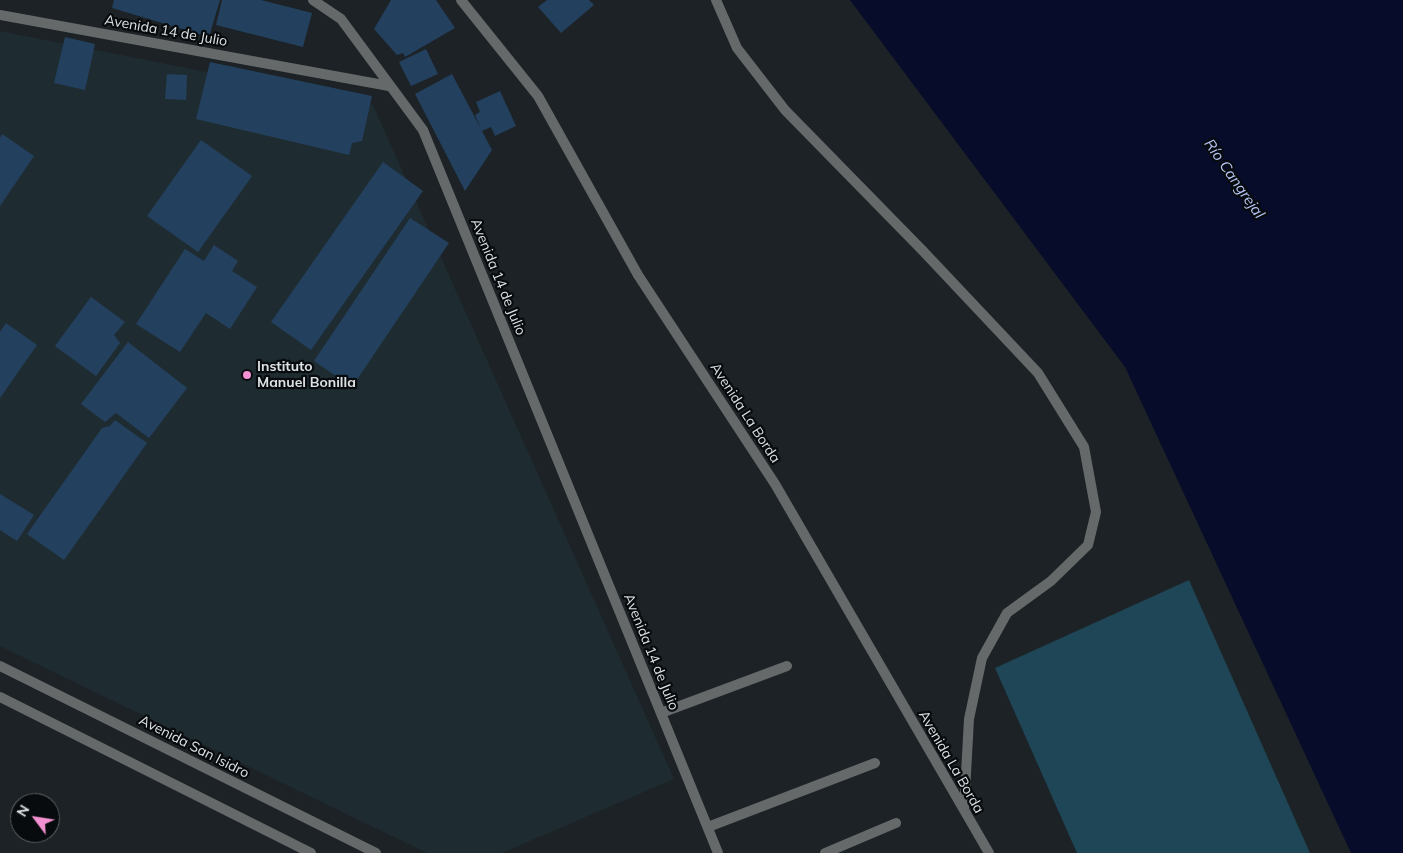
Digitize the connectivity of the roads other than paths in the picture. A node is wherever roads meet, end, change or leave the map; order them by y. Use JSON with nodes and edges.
{"nodes":[{"id":1,"x":313,"y":0,"type":"edge"},
{"id":2,"x":461,"y":0,"type":"edge"},
{"id":3,"x":716,"y":0,"type":"edge"},
{"id":4,"x":0,"y":15,"type":"edge"},
{"id":5,"x":389,"y":86,"type":"junction"},
{"id":6,"x":0,"y":666,"type":"edge"},
{"id":7,"x":787,"y":666,"type":"dead end"},
{"id":8,"x":0,"y":697,"type":"edge"},
{"id":9,"x":661,"y":713,"type":"junction"},
{"id":10,"x":874,"y":763,"type":"dead end"},
{"id":11,"x":964,"y":811,"type":"junction"},
{"id":12,"x":896,"y":824,"type":"dead end"},
{"id":13,"x":708,"y":827,"type":"junction"},
{"id":14,"x":311,"y":853,"type":"edge"},
{"id":15,"x":376,"y":853,"type":"edge"},
{"id":16,"x":718,"y":853,"type":"edge"},
{"id":17,"x":825,"y":853,"type":"edge"},
{"id":18,"x":989,"y":853,"type":"edge"}],
"edges":[{"from":1,"to":5,"type":"street"},
{"from":2,"to":11,"type":"street","name":"Avenida La Borda"},
{"from":3,"to":11,"type":"street"},
{"from":4,"to":5,"type":"street","name":"Avenida 14 de Julio"},
{"from":5,"to":9,"type":"street","name":"Avenida 14 de Julio"},
{"from":6,"to":15,"type":"street","name":"Avenida San Isidro"},
{"from":7,"to":9,"type":"street"},
{"from":8,"to":14,"type":"street"},
{"from":9,"to":13,"type":"street","name":"Avenida 14 de Julio"},
{"from":10,"to":13,"type":"street"},
{"from":11,"to":18,"type":"street","name":"Avenida La Borda"},
{"from":12,"to":17,"type":"street"},
{"from":13,"to":16,"type":"street","name":"Avenida 14 de Julio"}]}
